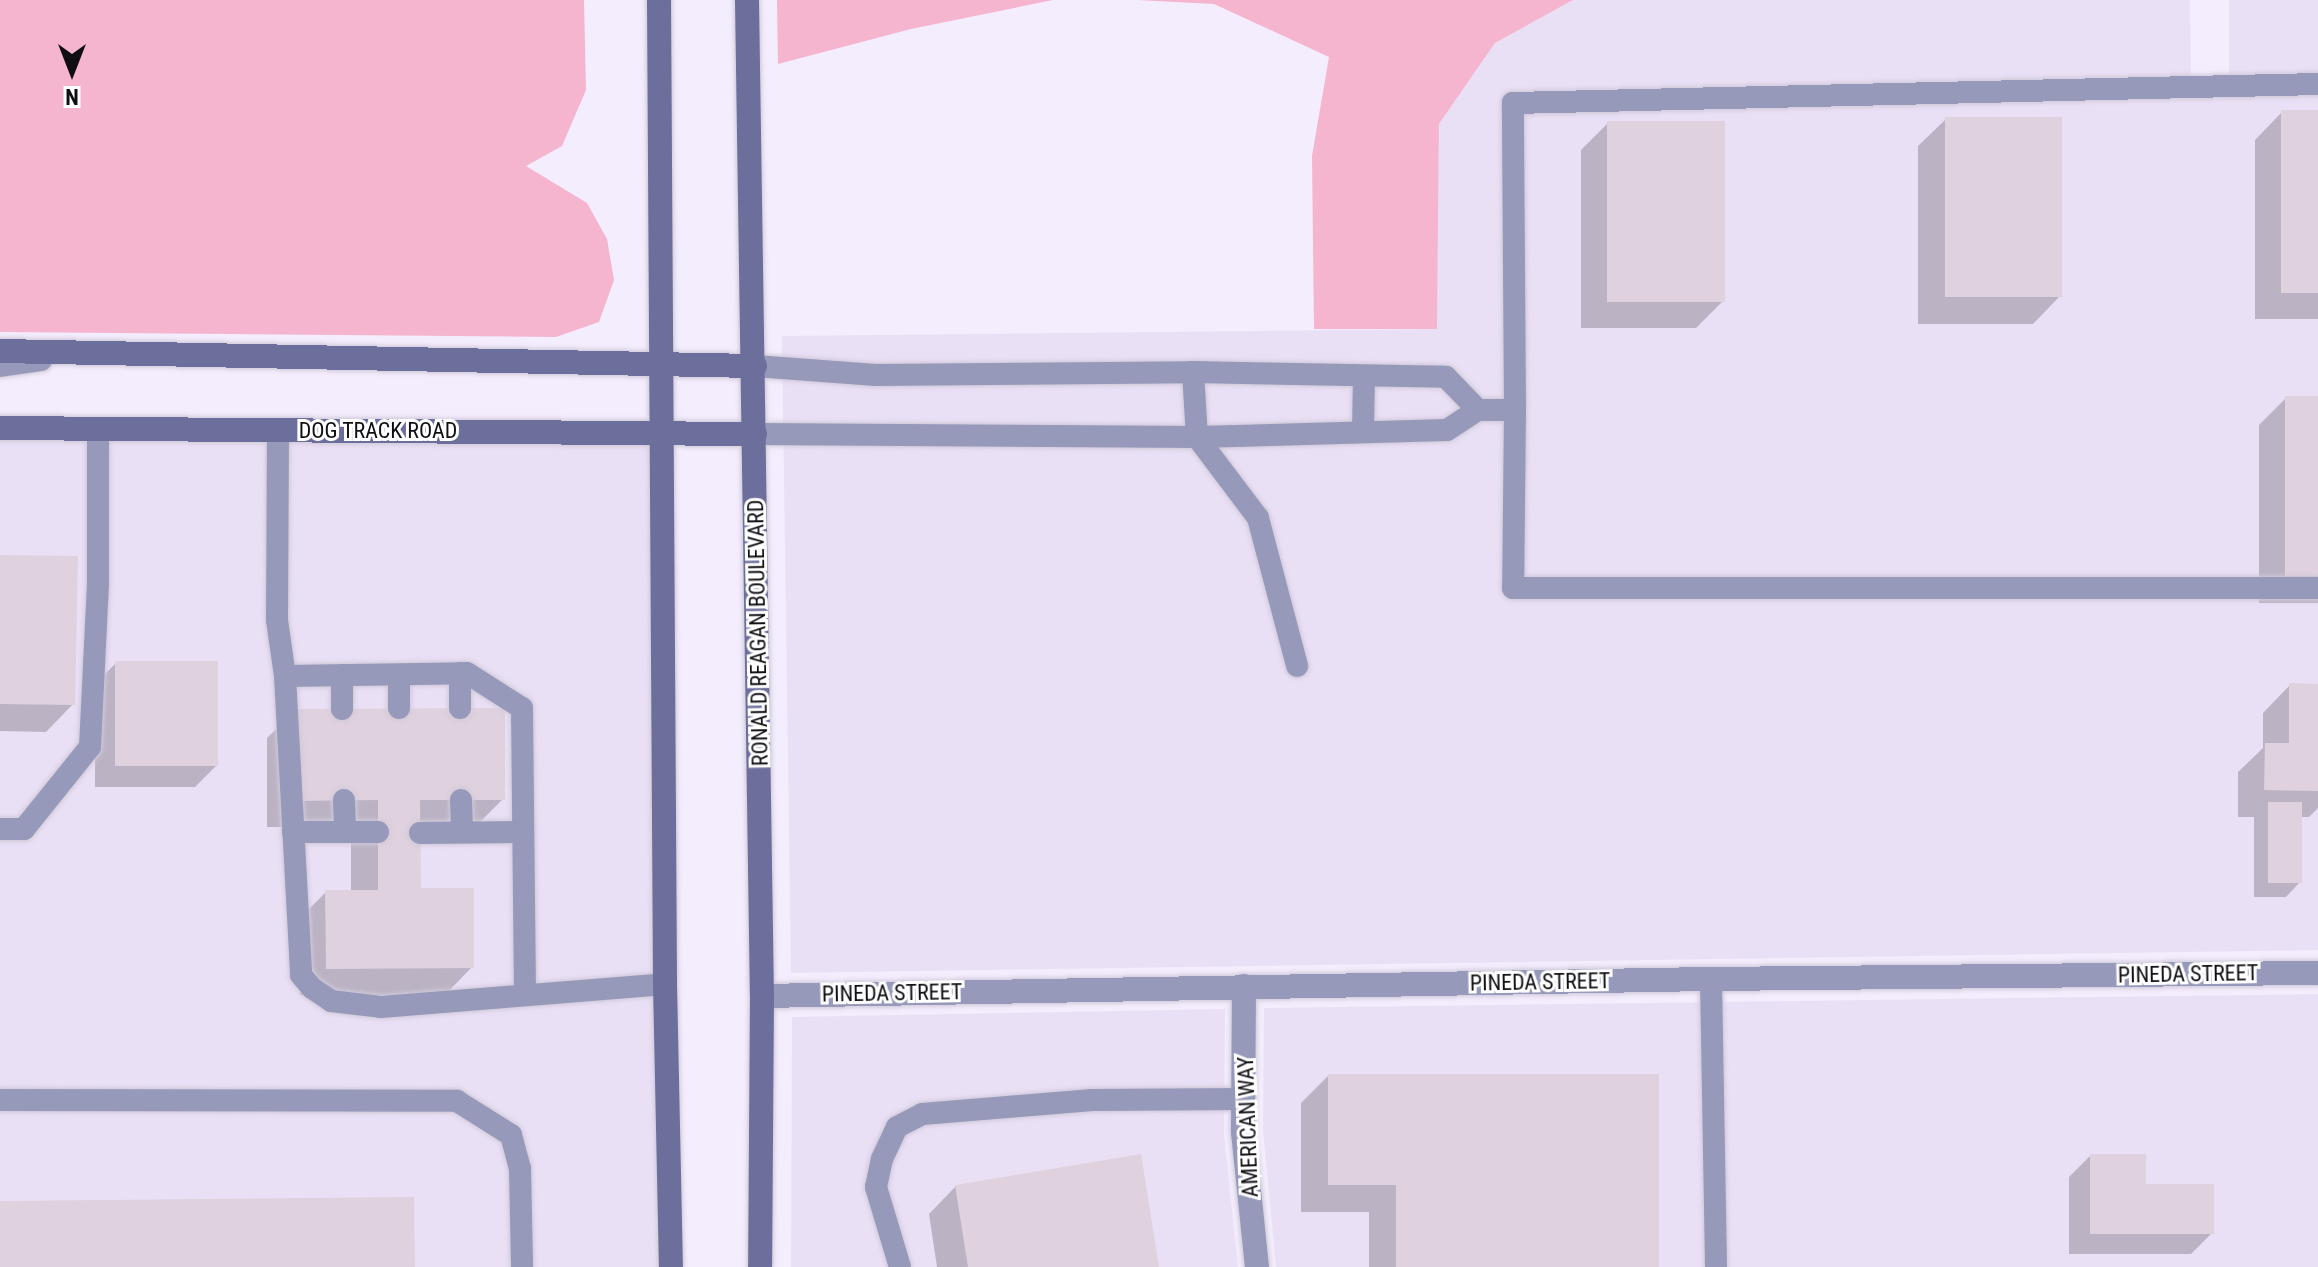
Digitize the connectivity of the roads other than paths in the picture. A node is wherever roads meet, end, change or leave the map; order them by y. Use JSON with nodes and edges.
{"nodes":[{"id":1,"x":659,"y":0,"type":"edge"},
{"id":2,"x":747,"y":0,"type":"edge"},
{"id":3,"x":2318,"y":84,"type":"edge"},
{"id":4,"x":0,"y":351,"type":"edge"},
{"id":5,"x":83,"y":352,"type":"junction"},
{"id":6,"x":661,"y":363,"type":"junction"},
{"id":7,"x":0,"y":365,"type":"edge"},
{"id":8,"x":755,"y":366,"type":"junction"},
{"id":9,"x":1193,"y":372,"type":"junction"},
{"id":10,"x":1364,"y":376,"type":"junction"},
{"id":11,"x":1478,"y":410,"type":"junction"},
{"id":12,"x":1515,"y":410,"type":"junction"},
{"id":13,"x":0,"y":428,"type":"edge"},
{"id":14,"x":98,"y":429,"type":"junction"},
{"id":15,"x":278,"y":430,"type":"junction"},
{"id":16,"x":1363,"y":432,"type":"junction"},
{"id":17,"x":661,"y":434,"type":"junction"},
{"id":18,"x":755,"y":434,"type":"junction"},
{"id":19,"x":1197,"y":437,"type":"junction"},
{"id":20,"x":2318,"y":588,"type":"edge"},
{"id":21,"x":1297,"y":666,"type":"dead end"},
{"id":22,"x":460,"y":673,"type":"junction"},
{"id":23,"x":342,"y":675,"type":"junction"},
{"id":24,"x":399,"y":675,"type":"junction"},
{"id":25,"x":285,"y":676,"type":"junction"},
{"id":26,"x":399,"y":708,"type":"dead end"},
{"id":27,"x":460,"y":708,"type":"dead end"},
{"id":28,"x":342,"y":709,"type":"dead end"},
{"id":29,"x":344,"y":800,"type":"dead end"},
{"id":30,"x":461,"y":800,"type":"dead end"},
{"id":31,"x":0,"y":829,"type":"edge"},
{"id":32,"x":293,"y":832,"type":"junction"},
{"id":33,"x":345,"y":832,"type":"junction"},
{"id":34,"x":378,"y":832,"type":"dead end"},
{"id":35,"x":462,"y":832,"type":"junction"},
{"id":36,"x":523,"y":832,"type":"junction"},
{"id":37,"x":420,"y":833,"type":"dead end"},
{"id":38,"x":2318,"y":973,"type":"edge"},
{"id":39,"x":1711,"y":979,"type":"junction"},
{"id":40,"x":665,"y":984,"type":"junction"},
{"id":41,"x":1244,"y":986,"type":"junction"},
{"id":42,"x":525,"y":995,"type":"junction"},
{"id":43,"x":762,"y":996,"type":"junction"},
{"id":44,"x":1244,"y":1099,"type":"junction"},
{"id":45,"x":0,"y":1100,"type":"edge"},
{"id":46,"x":522,"y":1267,"type":"edge"},
{"id":47,"x":671,"y":1267,"type":"edge"},
{"id":48,"x":760,"y":1267,"type":"edge"},
{"id":49,"x":900,"y":1267,"type":"edge"},
{"id":50,"x":1257,"y":1267,"type":"edge"},
{"id":51,"x":1716,"y":1267,"type":"edge"}],
"edges":[{"from":1,"to":6,"type":"main road"},
{"from":2,"to":8,"type":"main road","name":"RONALD REAGAN BOULEVARD"},
{"from":3,"to":12,"type":"lane"},
{"from":4,"to":5,"type":"main road"},
{"from":5,"to":6,"type":"main road"},
{"from":5,"to":7,"type":"street"},
{"from":6,"to":8,"type":"main road"},
{"from":6,"to":17,"type":"main road"},
{"from":8,"to":9,"type":"lane"},
{"from":8,"to":18,"type":"main road","name":"RONALD REAGAN BOULEVARD"},
{"from":9,"to":10,"type":"lane"},
{"from":9,"to":19,"type":"lane"},
{"from":10,"to":11,"type":"lane"},
{"from":10,"to":16,"type":"lane"},
{"from":11,"to":12,"type":"lane"},
{"from":11,"to":16,"type":"lane"},
{"from":12,"to":20,"type":"lane"},
{"from":13,"to":14,"type":"main road","name":"DOG TRACK ROAD"},
{"from":14,"to":15,"type":"main road","name":"DOG TRACK ROAD"},
{"from":14,"to":31,"type":"lane"},
{"from":15,"to":17,"type":"main road","name":"DOG TRACK ROAD"},
{"from":15,"to":25,"type":"lane"},
{"from":16,"to":19,"type":"lane"},
{"from":17,"to":18,"type":"main road","name":"DOG TRACK ROAD"},
{"from":17,"to":40,"type":"main road"},
{"from":18,"to":19,"type":"lane"},
{"from":18,"to":43,"type":"main road","name":"RONALD REAGAN BOULEVARD"},
{"from":19,"to":21,"type":"lane"},
{"from":22,"to":24,"type":"lane"},
{"from":22,"to":27,"type":"lane"},
{"from":22,"to":36,"type":"lane"},
{"from":23,"to":24,"type":"lane"},
{"from":23,"to":25,"type":"lane"},
{"from":23,"to":28,"type":"lane"},
{"from":24,"to":26,"type":"lane"},
{"from":25,"to":32,"type":"lane"},
{"from":29,"to":33,"type":"lane"},
{"from":30,"to":35,"type":"lane"},
{"from":32,"to":33,"type":"lane"},
{"from":32,"to":42,"type":"lane"},
{"from":33,"to":34,"type":"lane"},
{"from":35,"to":36,"type":"lane"},
{"from":35,"to":37,"type":"lane"},
{"from":36,"to":42,"type":"lane"},
{"from":38,"to":39,"type":"street","name":"PINEDA STREET"},
{"from":39,"to":41,"type":"street","name":"PINEDA STREET"},
{"from":39,"to":51,"type":"lane"},
{"from":40,"to":42,"type":"lane"},
{"from":40,"to":47,"type":"main road"},
{"from":41,"to":43,"type":"street","name":"PINEDA STREET"},
{"from":41,"to":44,"type":"street","name":"AMERICAN WAY"},
{"from":43,"to":48,"type":"main road","name":"RONALD REAGAN BOULEVARD"},
{"from":44,"to":49,"type":"lane"},
{"from":44,"to":50,"type":"street","name":"AMERICAN WAY"},
{"from":45,"to":46,"type":"lane"}]}
